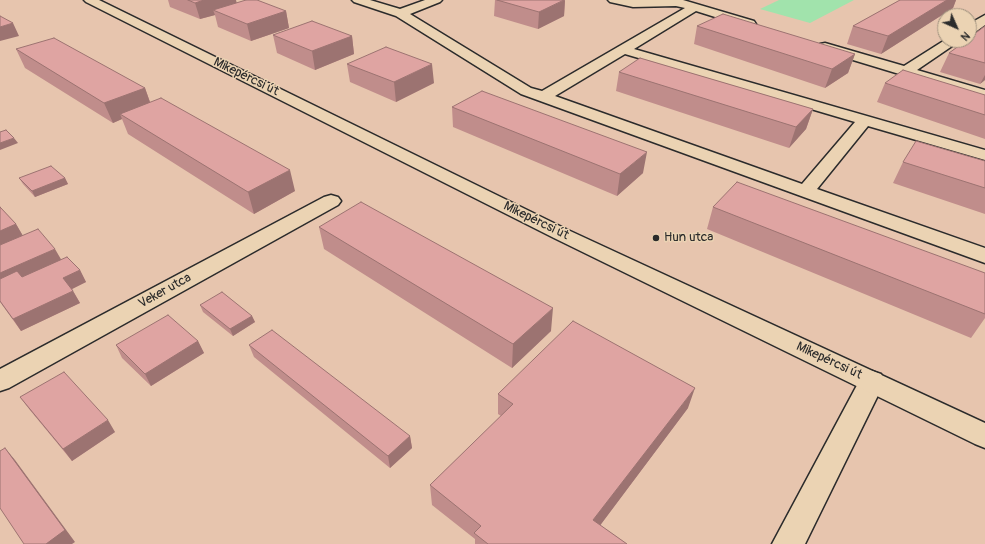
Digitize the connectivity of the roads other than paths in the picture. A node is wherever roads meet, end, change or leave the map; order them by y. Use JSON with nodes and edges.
{"nodes":[{"id":1,"x":90,"y":0,"type":"edge"},
{"id":2,"x":358,"y":0,"type":"edge"},
{"id":3,"x":436,"y":0,"type":"edge"},
{"id":4,"x":614,"y":0,"type":"edge"},
{"id":5,"x":695,"y":7,"type":"junction"},
{"id":6,"x":400,"y":13,"type":"junction"},
{"id":7,"x":763,"y":28,"type":"edge"},
{"id":8,"x":816,"y":44,"type":"edge"},
{"id":9,"x":942,"y":48,"type":"edge"},
{"id":10,"x":624,"y":50,"type":"junction"},
{"id":11,"x":906,"y":71,"type":"junction"},
{"id":12,"x":985,"y":95,"type":"edge"},
{"id":13,"x":543,"y":97,"type":"junction"},
{"id":14,"x":865,"y":120,"type":"junction"},
{"id":15,"x":985,"y":155,"type":"edge"},
{"id":16,"x":806,"y":191,"type":"junction"},
{"id":17,"x":331,"y":201,"type":"dead end"},
{"id":18,"x":985,"y":256,"type":"edge"},
{"id":19,"x":0,"y":381,"type":"edge"},
{"id":20,"x":872,"y":381,"type":"junction"},
{"id":21,"x":985,"y":436,"type":"edge"},
{"id":22,"x":788,"y":544,"type":"edge"}],
"edges":[{"from":1,"to":20,"type":"street","name":"Mikepércsi út"},
{"from":2,"to":6,"type":"street"},
{"from":3,"to":6,"type":"street"},
{"from":4,"to":5,"type":"street"},
{"from":5,"to":7,"type":"street"},
{"from":5,"to":10,"type":"street"},
{"from":6,"to":13,"type":"street"},
{"from":8,"to":11,"type":"street"},
{"from":9,"to":11,"type":"street"},
{"from":10,"to":13,"type":"street"},
{"from":10,"to":14,"type":"street"},
{"from":11,"to":12,"type":"street"},
{"from":13,"to":16,"type":"street"},
{"from":14,"to":15,"type":"street"},
{"from":14,"to":16,"type":"street"},
{"from":16,"to":18,"type":"street"},
{"from":17,"to":19,"type":"street","name":"Veker utca"},
{"from":20,"to":21,"type":"street","name":"Mikepércsi út"},
{"from":20,"to":22,"type":"street"}]}
